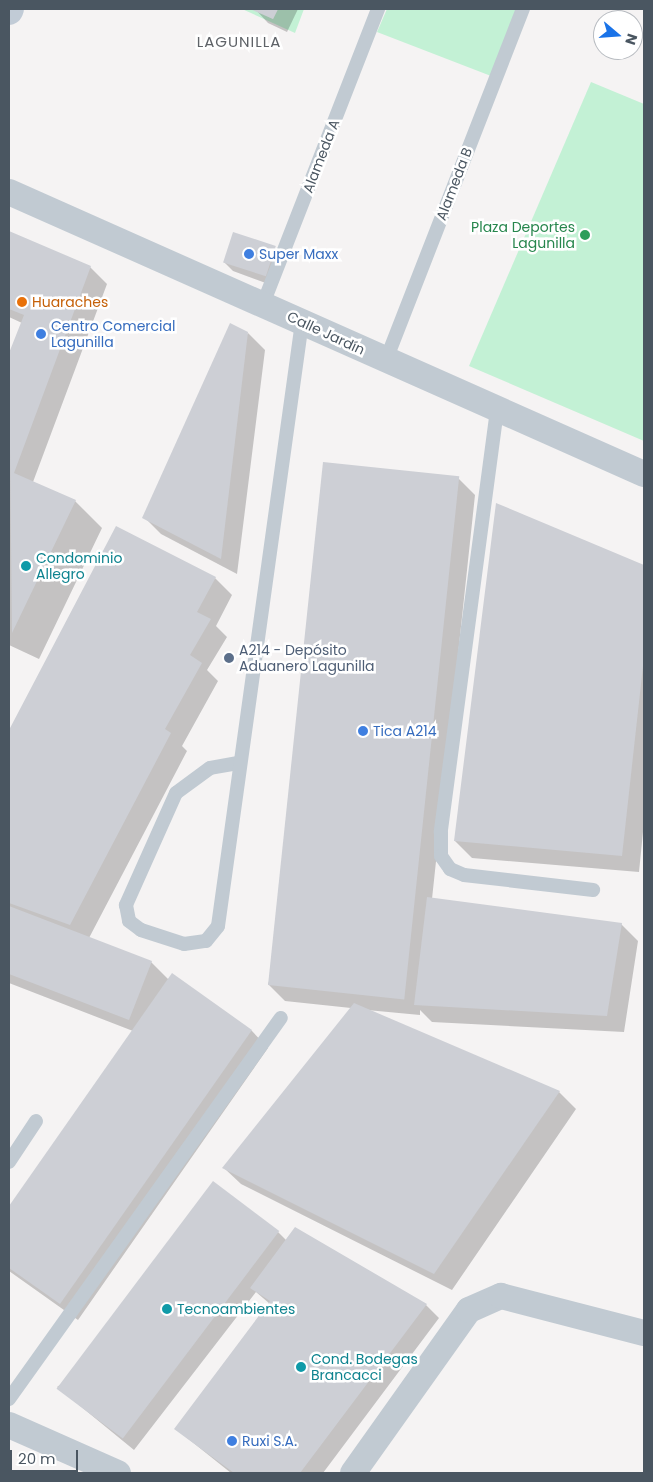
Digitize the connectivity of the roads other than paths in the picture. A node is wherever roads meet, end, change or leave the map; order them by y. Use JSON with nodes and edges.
{"nodes":[{"id":1,"x":378,"y":9,"type":"edge"},
{"id":2,"x":523,"y":9,"type":"edge"},
{"id":3,"x":9,"y":192,"type":"edge"},
{"id":4,"x":263,"y":304,"type":"junction"},
{"id":5,"x":302,"y":322,"type":"junction"},
{"id":6,"x":386,"y":360,"type":"junction"},
{"id":7,"x":497,"y":410,"type":"junction"},
{"id":8,"x":644,"y":474,"type":"edge"},
{"id":9,"x":238,"y":763,"type":"junction"},
{"id":10,"x":593,"y":890,"type":"dead end"},
{"id":11,"x":281,"y":1018,"type":"dead end"},
{"id":12,"x":36,"y":1121,"type":"dead end"},
{"id":13,"x":9,"y":1162,"type":"edge"},
{"id":14,"x":644,"y":1333,"type":"edge"},
{"id":15,"x":9,"y":1399,"type":"edge"},
{"id":16,"x":9,"y":1425,"type":"edge"},
{"id":17,"x":118,"y":1473,"type":"edge"},
{"id":18,"x":353,"y":1473,"type":"edge"}],
"edges":[{"from":1,"to":4,"type":"lane","name":"Alameda A"},
{"from":2,"to":6,"type":"lane","name":"Alameda B"},
{"from":3,"to":4,"type":"street","name":"Calle Jardín"},
{"from":4,"to":5,"type":"street","name":"Calle Jardín"},
{"from":5,"to":6,"type":"street","name":"Calle Jardín"},
{"from":5,"to":9,"type":"lane"},
{"from":6,"to":7,"type":"street","name":"Calle Jardín"},
{"from":7,"to":8,"type":"street","name":"Calle Jardín"},
{"from":7,"to":10,"type":"lane"},
{"from":9,"to":9,"type":"lane"},
{"from":11,"to":15,"type":"lane"},
{"from":12,"to":13,"type":"lane"},
{"from":14,"to":18,"type":"street"},
{"from":16,"to":17,"type":"street"}]}
